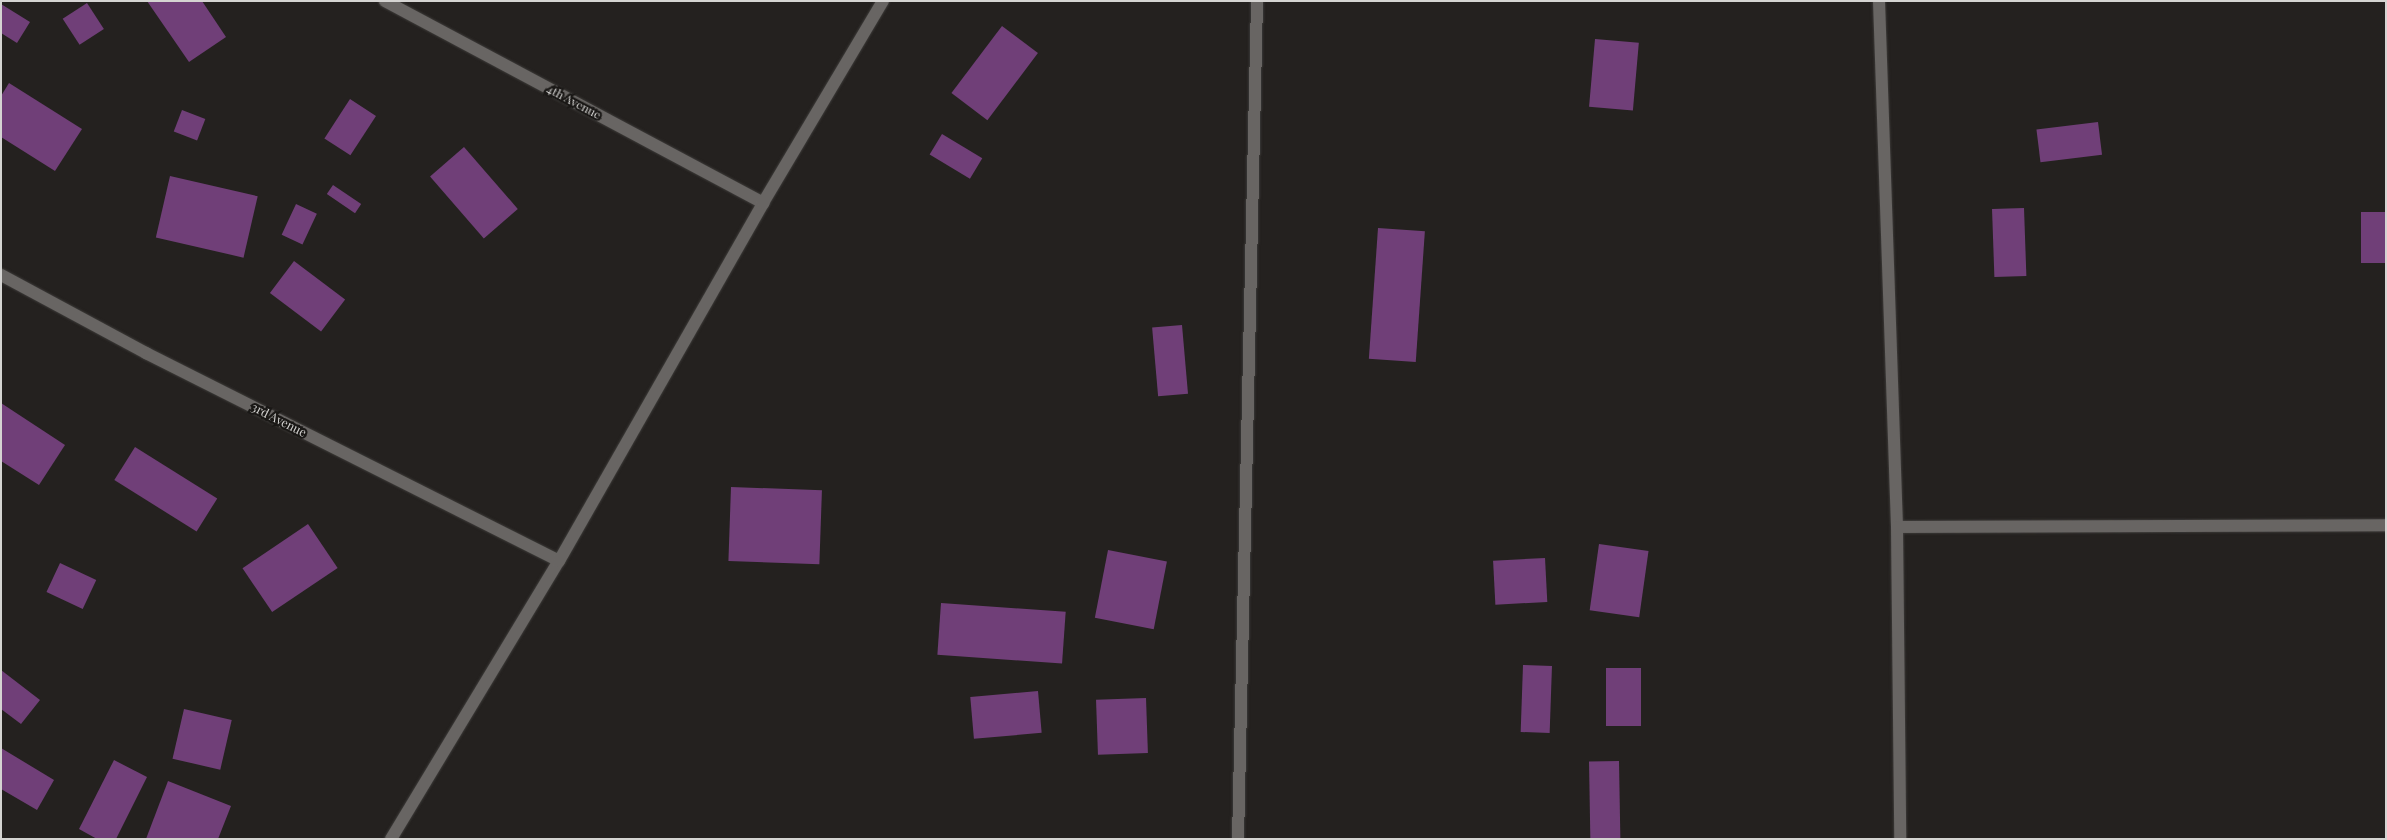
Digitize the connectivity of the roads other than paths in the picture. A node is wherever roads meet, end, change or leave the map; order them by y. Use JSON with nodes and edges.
{"nodes":[{"id":1,"x":385,"y":1,"type":"edge"},
{"id":2,"x":883,"y":1,"type":"edge"},
{"id":3,"x":1257,"y":1,"type":"edge"},
{"id":4,"x":1879,"y":1,"type":"edge"},
{"id":5,"x":763,"y":203,"type":"junction"},
{"id":6,"x":1,"y":275,"type":"edge"},
{"id":7,"x":2386,"y":525,"type":"edge"},
{"id":8,"x":1897,"y":527,"type":"junction"},
{"id":9,"x":559,"y":561,"type":"junction"},
{"id":10,"x":391,"y":839,"type":"edge"},
{"id":11,"x":1238,"y":839,"type":"edge"},
{"id":12,"x":1900,"y":839,"type":"edge"}],
"edges":[{"from":1,"to":5,"type":"street","name":"4th Avenue"},
{"from":2,"to":5,"type":"street"},
{"from":3,"to":11,"type":"street"},
{"from":4,"to":8,"type":"street"},
{"from":5,"to":9,"type":"street"},
{"from":6,"to":9,"type":"street","name":"3rd Avenue"},
{"from":7,"to":8,"type":"street"},
{"from":8,"to":12,"type":"street"},
{"from":9,"to":10,"type":"street"}]}
